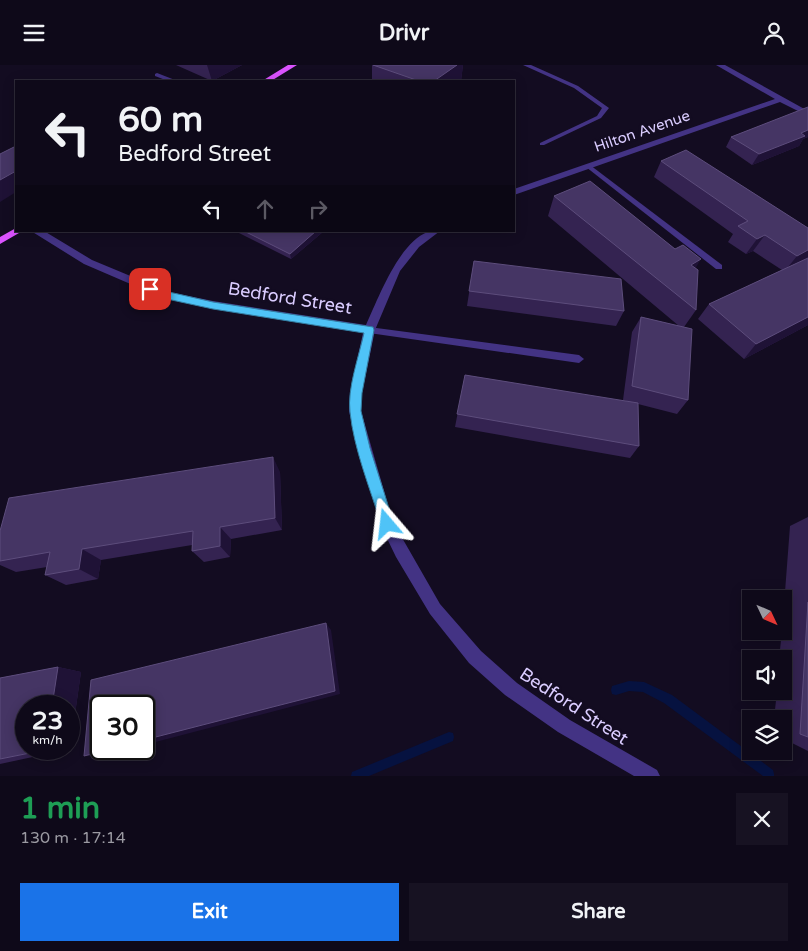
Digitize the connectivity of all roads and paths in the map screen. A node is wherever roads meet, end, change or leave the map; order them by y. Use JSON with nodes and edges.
{"nodes":[{"id":1,"x":293,"y":65,"type":"edge"},
{"id":2,"x":526,"y":65,"type":"edge"},
{"id":3,"x":720,"y":65,"type":"edge"},
{"id":4,"x":157,"y":75,"type":"dead end"},
{"id":5,"x":170,"y":80,"type":"edge"},
{"id":6,"x":268,"y":80,"type":"edge"},
{"id":7,"x":781,"y":99,"type":"junction"},
{"id":8,"x":808,"y":114,"type":"edge"},
{"id":9,"x":542,"y":144,"type":"dead end"},
{"id":10,"x":588,"y":166,"type":"junction"},
{"id":11,"x":515,"y":192,"type":"edge"},
{"id":12,"x":15,"y":232,"type":"edge"},
{"id":13,"x":38,"y":232,"type":"edge"},
{"id":14,"x":434,"y":232,"type":"edge"},
{"id":15,"x":0,"y":241,"type":"edge"},
{"id":16,"x":719,"y":267,"type":"dead end"},
{"id":17,"x":369,"y":330,"type":"junction"},
{"id":18,"x":579,"y":359,"type":"dead end"},
{"id":19,"x":645,"y":774,"type":"edge"}],
"edges":[{"from":1,"to":6,"type":"main road"},
{"from":2,"to":9,"type":"lane"},
{"from":3,"to":7,"type":"street"},
{"from":4,"to":5,"type":"lane"},
{"from":7,"to":8,"type":"street"},
{"from":7,"to":10,"type":"street","name":"Hilton Avenue"},
{"from":10,"to":11,"type":"street","name":"Hilton Avenue"},
{"from":10,"to":16,"type":"lane"},
{"from":12,"to":15,"type":"main road"},
{"from":13,"to":17,"type":"street","name":"Bedford Street"},
{"from":14,"to":17,"type":"street"},
{"from":17,"to":18,"type":"lane"},
{"from":17,"to":19,"type":"street","name":"Bedford Street"}]}
